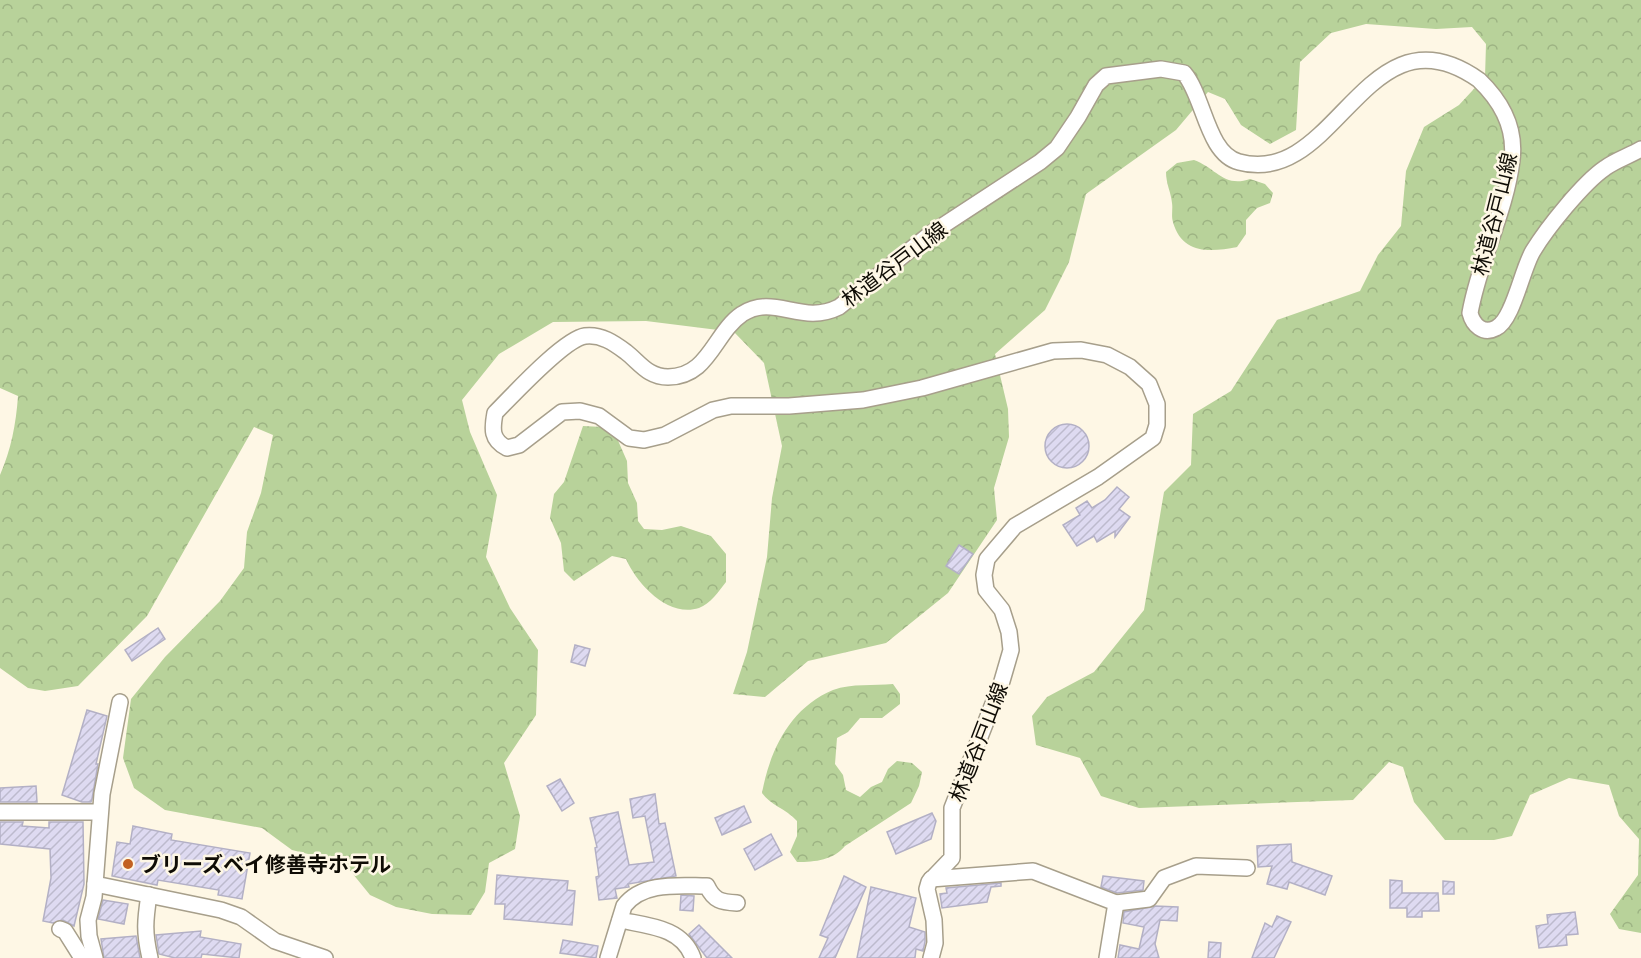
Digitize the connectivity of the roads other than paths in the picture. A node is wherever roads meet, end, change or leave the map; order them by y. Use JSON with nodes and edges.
{"nodes":[{"id":1,"x":1641,"y":149,"type":"edge"},
{"id":2,"x":120,"y":702,"type":"dead end"},
{"id":3,"x":0,"y":812,"type":"edge"},
{"id":4,"x":100,"y":812,"type":"junction"},
{"id":5,"x":1246,"y":868,"type":"dead end"},
{"id":6,"x":931,"y":879,"type":"junction"},
{"id":7,"x":95,"y":884,"type":"junction"},
{"id":8,"x":149,"y":895,"type":"junction"},
{"id":9,"x":737,"y":903,"type":"dead end"},
{"id":10,"x":1116,"y":903,"type":"junction"},
{"id":11,"x":620,"y":920,"type":"junction"},
{"id":12,"x":60,"y":929,"type":"dead end"},
{"id":13,"x":82,"y":958,"type":"edge"},
{"id":14,"x":95,"y":958,"type":"edge"},
{"id":15,"x":150,"y":958,"type":"edge"},
{"id":16,"x":325,"y":958,"type":"edge"},
{"id":17,"x":608,"y":958,"type":"edge"},
{"id":18,"x":693,"y":958,"type":"edge"},
{"id":19,"x":931,"y":958,"type":"edge"},
{"id":20,"x":1107,"y":958,"type":"edge"}],
"edges":[{"from":1,"to":6,"type":"street","name":"林道谷戸山線"},
{"from":2,"to":4,"type":"street"},
{"from":3,"to":4,"type":"street"},
{"from":4,"to":7,"type":"street"},
{"from":5,"to":10,"type":"street"},
{"from":6,"to":10,"type":"street"},
{"from":6,"to":19,"type":"street"},
{"from":7,"to":8,"type":"street"},
{"from":7,"to":14,"type":"street"},
{"from":8,"to":15,"type":"street"},
{"from":8,"to":16,"type":"street"},
{"from":9,"to":11,"type":"street"},
{"from":10,"to":20,"type":"street"},
{"from":11,"to":17,"type":"street"},
{"from":11,"to":18,"type":"street"},
{"from":12,"to":13,"type":"street"}]}
